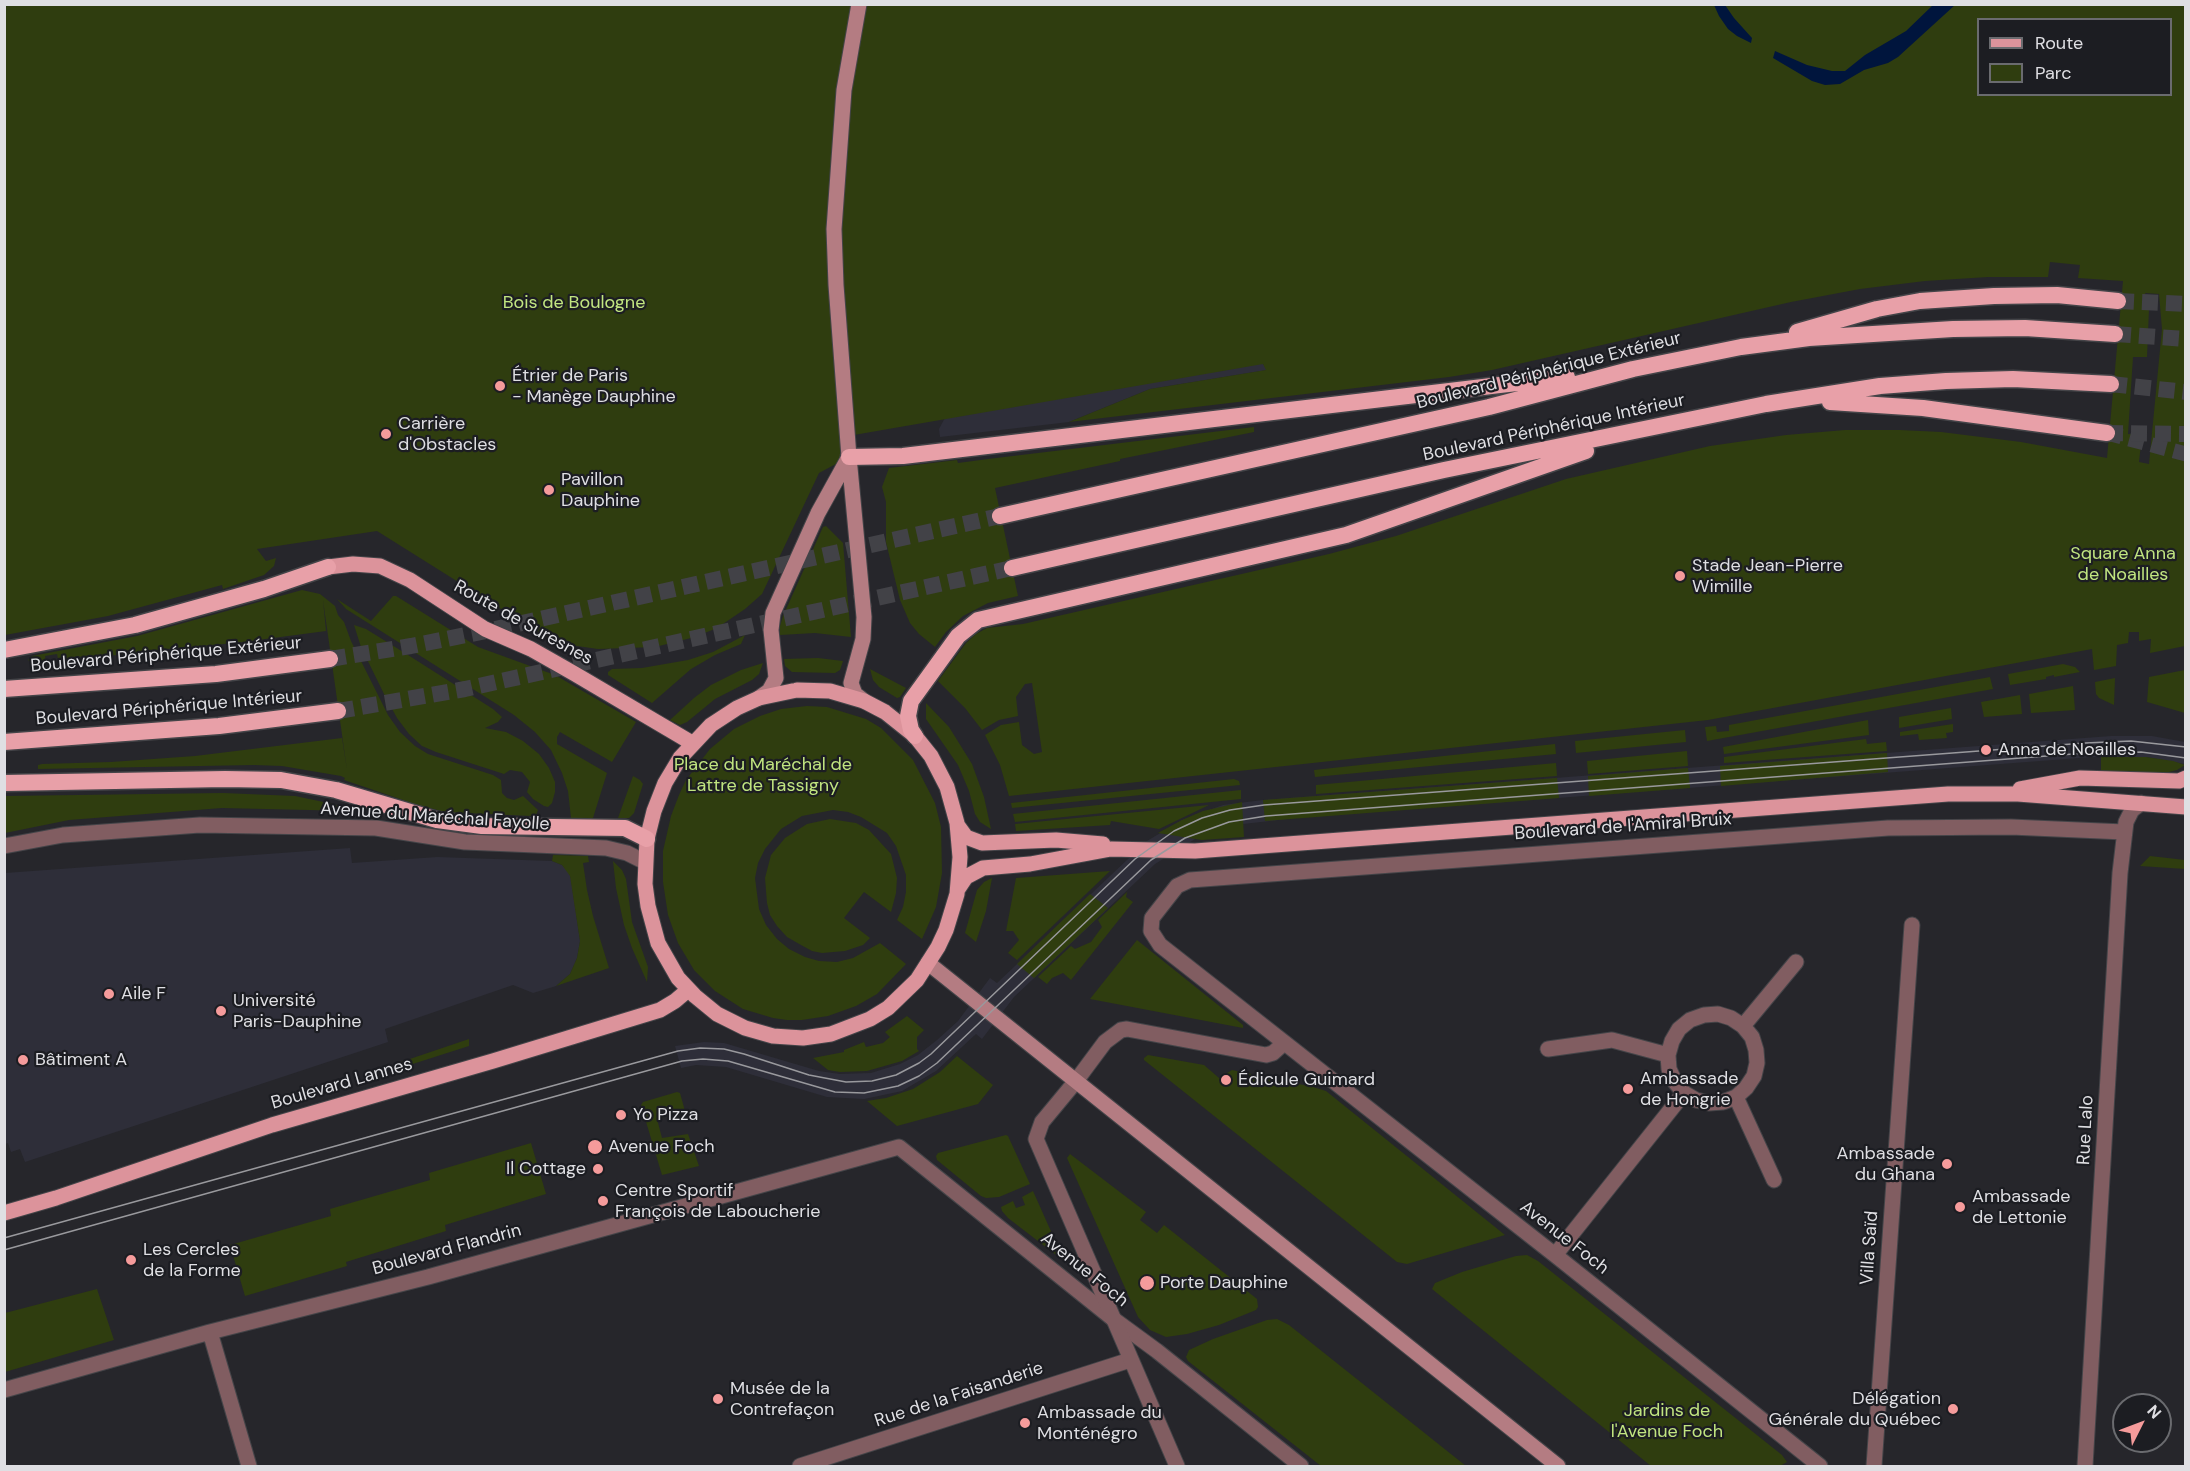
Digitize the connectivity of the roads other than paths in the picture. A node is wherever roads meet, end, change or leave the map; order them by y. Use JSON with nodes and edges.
{"nodes":[{"id":1,"x":859,"y":4,"type":"edge"},
{"id":2,"x":2118,"y":301,"type":"tunnel mouth"},
{"id":3,"x":2115,"y":334,"type":"tunnel mouth"},
{"id":4,"x":1741,"y":346,"type":"junction"},
{"id":5,"x":1633,"y":369,"type":"junction"},
{"id":6,"x":2111,"y":384,"type":"tunnel mouth"},
{"id":7,"x":1766,"y":404,"type":"junction"},
{"id":8,"x":1648,"y":429,"type":"junction"},
{"id":9,"x":2107,"y":433,"type":"dead end"},
{"id":10,"x":849,"y":457,"type":"junction"},
{"id":11,"x":1000,"y":516,"type":"tunnel mouth"},
{"id":12,"x":328,"y":567,"type":"joint"},
{"id":13,"x":1012,"y":568,"type":"tunnel mouth"},
{"id":14,"x":4,"y":650,"type":"edge"},
{"id":15,"x":330,"y":658,"type":"tunnel mouth"},
{"id":16,"x":4,"y":689,"type":"edge"},
{"id":17,"x":759,"y":698,"type":"junction"},
{"id":18,"x":864,"y":701,"type":"junction"},
{"id":19,"x":338,"y":711,"type":"tunnel mouth"},
{"id":20,"x":915,"y":736,"type":"junction"},
{"id":21,"x":4,"y":742,"type":"edge"},
{"id":22,"x":692,"y":743,"type":"junction"},
{"id":23,"x":2183,"y":780,"type":"edge"},
{"id":24,"x":4,"y":783,"type":"edge"},
{"id":25,"x":1990,"y":793,"type":"junction"},
{"id":26,"x":2141,"y":803,"type":"junction"},
{"id":27,"x":2186,"y":807,"type":"edge"},
{"id":28,"x":957,"y":823,"type":"junction"},
{"id":29,"x":2124,"y":832,"type":"junction"},
{"id":30,"x":647,"y":839,"type":"junction"},
{"id":31,"x":4,"y":846,"type":"edge"},
{"id":32,"x":1138,"y":848,"type":"junction"},
{"id":33,"x":645,"y":862,"type":"junction"},
{"id":34,"x":958,"y":889,"type":"junction"},
{"id":35,"x":1912,"y":925,"type":"dead end"},
{"id":36,"x":1150,"y":927,"type":"joint"},
{"id":37,"x":1796,"y":962,"type":"dead end"},
{"id":38,"x":928,"y":963,"type":"junction"},
{"id":39,"x":688,"y":990,"type":"junction"},
{"id":40,"x":1743,"y":1026,"type":"junction"},
{"id":41,"x":1284,"y":1043,"type":"junction"},
{"id":42,"x":1548,"y":1049,"type":"dead end"},
{"id":43,"x":1668,"y":1055,"type":"junction"},
{"id":44,"x":1076,"y":1081,"type":"junction"},
{"id":45,"x":1684,"y":1093,"type":"junction"},
{"id":46,"x":1736,"y":1097,"type":"junction"},
{"id":47,"x":899,"y":1147,"type":"joint"},
{"id":48,"x":1774,"y":1180,"type":"dead end"},
{"id":49,"x":4,"y":1213,"type":"edge"},
{"id":50,"x":1555,"y":1255,"type":"junction"},
{"id":51,"x":1112,"y":1318,"type":"junction"},
{"id":52,"x":210,"y":1332,"type":"junction"},
{"id":53,"x":1130,"y":1360,"type":"junction"},
{"id":54,"x":4,"y":1390,"type":"edge"},
{"id":55,"x":249,"y":1467,"type":"edge"},
{"id":56,"x":800,"y":1467,"type":"edge"},
{"id":57,"x":1177,"y":1467,"type":"edge"},
{"id":58,"x":1301,"y":1467,"type":"edge"},
{"id":59,"x":1558,"y":1467,"type":"edge"},
{"id":60,"x":1820,"y":1467,"type":"edge"},
{"id":61,"x":1874,"y":1467,"type":"edge"},
{"id":62,"x":2085,"y":1467,"type":"edge"}],
"edges":[{"from":1,"to":10,"type":"main road"},
{"from":2,"to":4,"type":"highway"},
{"from":3,"to":4,"type":"highway","name":"Boulevard Périphérique Extérieur"},
{"from":4,"to":5,"type":"highway","name":"Boulevard Périphérique Extérieur"},
{"from":5,"to":10,"type":"highway"},
{"from":5,"to":11,"type":"highway","name":"Boulevard Périphérique Extérieur"},
{"from":6,"to":7,"type":"highway","name":"Boulevard Périphérique Intérieur"},
{"from":7,"to":8,"type":"highway","name":"Boulevard Périphérique Intérieur"},
{"from":7,"to":9,"type":"highway"},
{"from":8,"to":13,"type":"highway","name":"Boulevard Périphérique Intérieur"},
{"from":8,"to":20,"type":"highway"},
{"from":10,"to":17,"type":"main road"},
{"from":10,"to":18,"type":"main road"},
{"from":12,"to":14,"type":"highway"},
{"from":12,"to":22,"type":"main road","name":"Route de Suresnes"},
{"from":15,"to":16,"type":"highway","name":"Boulevard Périphérique Extérieur"},
{"from":17,"to":18,"type":"main road"},
{"from":17,"to":22,"type":"main road"},
{"from":18,"to":20,"type":"main road"},
{"from":19,"to":21,"type":"highway","name":"Boulevard Périphérique Intérieur"},
{"from":20,"to":28,"type":"main road"},
{"from":22,"to":30,"type":"main road"},
{"from":23,"to":25,"type":"main road","name":"Boulevard de l'Amiral Bruix"},
{"from":24,"to":30,"type":"highway"},
{"from":25,"to":26,"type":"main road","name":"Boulevard de l'Amiral Bruix"},
{"from":25,"to":32,"type":"main road","name":"Boulevard de l'Amiral Bruix"},
{"from":26,"to":27,"type":"main road","name":"Boulevard de l'Amiral Bruix"},
{"from":26,"to":29,"type":"street","name":"Rue Lalo"},
{"from":28,"to":32,"type":"main road","name":"Boulevard de l'Amiral Bruix"},
{"from":28,"to":34,"type":"main road"},
{"from":29,"to":36,"type":"street","name":"Boulevard de l'Amiral Bruix"},
{"from":29,"to":62,"type":"street","name":"Rue Lalo"},
{"from":30,"to":33,"type":"main road"},
{"from":31,"to":33,"type":"street","name":"Avenue du Maréchal Fayolle"},
{"from":32,"to":34,"type":"main road","name":"Boulevard de l'Amiral Bruix"},
{"from":33,"to":39,"type":"main road"},
{"from":34,"to":38,"type":"main road"},
{"from":35,"to":61,"type":"street","name":"Villa Saïd"},
{"from":36,"to":41,"type":"street","name":"Avenue Foch"},
{"from":37,"to":40,"type":"street"},
{"from":38,"to":39,"type":"main road"},
{"from":38,"to":44,"type":"main road"},
{"from":39,"to":49,"type":"main road","name":"Boulevard Lannes"},
{"from":40,"to":43,"type":"street"},
{"from":40,"to":46,"type":"street"},
{"from":41,"to":44,"type":"street"},
{"from":41,"to":50,"type":"street","name":"Avenue Foch"},
{"from":42,"to":43,"type":"street"},
{"from":43,"to":45,"type":"street"},
{"from":44,"to":51,"type":"street"},
{"from":44,"to":59,"type":"main road"},
{"from":45,"to":46,"type":"street"},
{"from":45,"to":50,"type":"street"},
{"from":46,"to":48,"type":"street"},
{"from":47,"to":51,"type":"street","name":"Avenue Foch"},
{"from":47,"to":52,"type":"street","name":"Boulevard Flandrin"},
{"from":50,"to":60,"type":"street","name":"Avenue Foch"},
{"from":51,"to":53,"type":"street"},
{"from":51,"to":58,"type":"street","name":"Avenue Foch"},
{"from":52,"to":54,"type":"street","name":"Boulevard Flandrin"},
{"from":52,"to":55,"type":"street"},
{"from":53,"to":56,"type":"street","name":"Rue de la Faisanderie"},
{"from":53,"to":57,"type":"street"}]}
